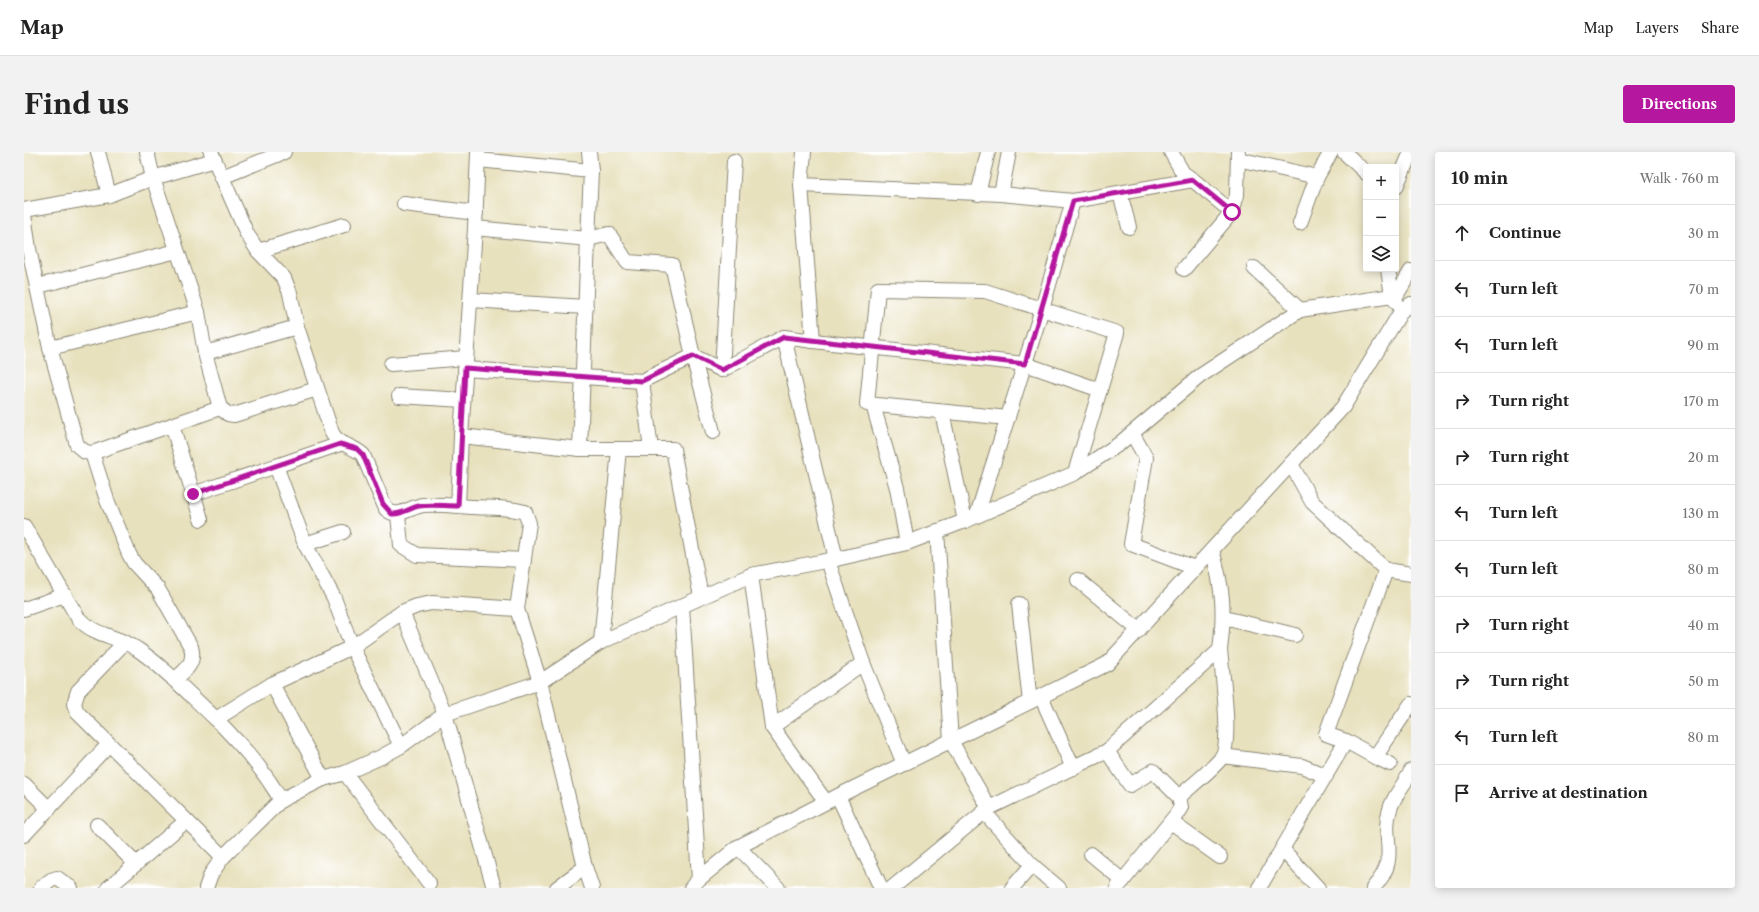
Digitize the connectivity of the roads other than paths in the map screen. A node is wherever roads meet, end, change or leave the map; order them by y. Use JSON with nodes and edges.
{"nodes":[{"id":1,"x":98,"y":152,"type":"edge"},
{"id":2,"x":147,"y":152,"type":"edge"},
{"id":3,"x":284,"y":152,"type":"edge"},
{"id":4,"x":589,"y":152,"type":"edge"},
{"id":5,"x":804,"y":152,"type":"edge"},
{"id":6,"x":988,"y":152,"type":"edge"},
{"id":7,"x":1009,"y":152,"type":"edge"},
{"id":8,"x":1171,"y":152,"type":"edge"},
{"id":9,"x":1331,"y":152,"type":"edge"},
{"id":10,"x":1344,"y":152,"type":"edge"},
{"id":11,"x":1411,"y":152,"type":"edge"},
{"id":12,"x":213,"y":156,"type":"edge"},
{"id":13,"x":478,"y":156,"type":"edge"},
{"id":14,"x":1238,"y":156,"type":"edge"},
{"id":15,"x":734,"y":161,"type":"dead end"},
{"id":16,"x":1363,"y":169,"type":"edge"},
{"id":17,"x":591,"y":171,"type":"junction"},
{"id":18,"x":222,"y":176,"type":"junction"},
{"id":19,"x":1317,"y":177,"type":"junction"},
{"id":20,"x":154,"y":178,"type":"junction"},
{"id":21,"x":1193,"y":180,"type":"junction"},
{"id":22,"x":1399,"y":180,"type":"edge"},
{"id":23,"x":801,"y":185,"type":"junction"},
{"id":24,"x":1120,"y":193,"type":"junction"},
{"id":25,"x":978,"y":194,"type":"junction"},
{"id":26,"x":1002,"y":194,"type":"junction"},
{"id":27,"x":109,"y":196,"type":"junction"},
{"id":28,"x":1073,"y":201,"type":"junction"},
{"id":29,"x":404,"y":204,"type":"dead end"},
{"id":30,"x":24,"y":210,"type":"edge"},
{"id":31,"x":1232,"y":212,"type":"junction"},
{"id":32,"x":476,"y":213,"type":"junction"},
{"id":33,"x":24,"y":215,"type":"edge"},
{"id":34,"x":1300,"y":223,"type":"dead end"},
{"id":35,"x":344,"y":225,"type":"dead end"},
{"id":36,"x":1128,"y":227,"type":"dead end"},
{"id":37,"x":475,"y":228,"type":"junction"},
{"id":38,"x":588,"y":239,"type":"junction"},
{"id":39,"x":177,"y":251,"type":"junction"},
{"id":40,"x":258,"y":251,"type":"junction"},
{"id":41,"x":1254,"y":268,"type":"dead end"},
{"id":42,"x":1184,"y":269,"type":"dead end"},
{"id":43,"x":1411,"y":271,"type":"edge"},
{"id":44,"x":1389,"y":272,"type":"edge"},
{"id":45,"x":38,"y":286,"type":"junction"},
{"id":46,"x":1393,"y":297,"type":"junction"},
{"id":47,"x":471,"y":300,"type":"junction"},
{"id":48,"x":586,"y":307,"type":"junction"},
{"id":49,"x":1407,"y":307,"type":"edge"},
{"id":50,"x":1042,"y":308,"type":"junction"},
{"id":51,"x":1300,"y":310,"type":"junction"},
{"id":52,"x":198,"y":312,"type":"junction"},
{"id":53,"x":297,"y":328,"type":"junction"},
{"id":54,"x":784,"y":337,"type":"junction"},
{"id":55,"x":813,"y":341,"type":"junction"},
{"id":56,"x":872,"y":347,"type":"junction"},
{"id":57,"x":50,"y":348,"type":"junction"},
{"id":58,"x":205,"y":353,"type":"junction"},
{"id":59,"x":693,"y":356,"type":"junction"},
{"id":60,"x":466,"y":363,"type":"junction"},
{"id":61,"x":392,"y":364,"type":"dead end"},
{"id":62,"x":1025,"y":364,"type":"junction"},
{"id":63,"x":722,"y":370,"type":"junction"},
{"id":64,"x":583,"y":377,"type":"junction"},
{"id":65,"x":642,"y":381,"type":"junction"},
{"id":66,"x":317,"y":389,"type":"junction"},
{"id":67,"x":1100,"y":390,"type":"junction"},
{"id":68,"x":399,"y":396,"type":"dead end"},
{"id":69,"x":463,"y":400,"type":"junction"},
{"id":70,"x":873,"y":405,"type":"junction"},
{"id":71,"x":220,"y":408,"type":"junction"},
{"id":72,"x":942,"y":412,"type":"junction"},
{"id":73,"x":1008,"y":418,"type":"junction"},
{"id":74,"x":172,"y":425,"type":"junction"},
{"id":75,"x":713,"y":432,"type":"dead end"},
{"id":76,"x":1132,"y":433,"type":"junction"},
{"id":77,"x":460,"y":436,"type":"junction"},
{"id":78,"x":340,"y":444,"type":"junction"},
{"id":79,"x":580,"y":449,"type":"junction"},
{"id":80,"x":619,"y":449,"type":"junction"},
{"id":81,"x":651,"y":449,"type":"junction"},
{"id":82,"x":92,"y":453,"type":"junction"},
{"id":83,"x":1291,"y":464,"type":"junction"},
{"id":84,"x":276,"y":466,"type":"junction"},
{"id":85,"x":1075,"y":473,"type":"junction"},
{"id":86,"x":193,"y":494,"type":"junction"},
{"id":87,"x":458,"y":506,"type":"junction"},
{"id":88,"x":398,"y":515,"type":"junction"},
{"id":89,"x":971,"y":518,"type":"junction"},
{"id":90,"x":200,"y":519,"type":"dead end"},
{"id":91,"x":24,"y":526,"type":"edge"},
{"id":92,"x":937,"y":531,"type":"junction"},
{"id":93,"x":343,"y":532,"type":"dead end"},
{"id":94,"x":907,"y":543,"type":"junction"},
{"id":95,"x":305,"y":544,"type":"junction"},
{"id":96,"x":1212,"y":550,"type":"junction"},
{"id":97,"x":524,"y":560,"type":"junction"},
{"id":98,"x":832,"y":560,"type":"junction"},
{"id":99,"x":1195,"y":568,"type":"junction"},
{"id":100,"x":1386,"y":570,"type":"junction"},
{"id":101,"x":1411,"y":574,"type":"edge"},
{"id":102,"x":751,"y":575,"type":"junction"},
{"id":103,"x":1078,"y":580,"type":"dead end"},
{"id":104,"x":65,"y":595,"type":"junction"},
{"id":105,"x":701,"y":597,"type":"junction"},
{"id":106,"x":1019,"y":604,"type":"dead end"},
{"id":107,"x":682,"y":606,"type":"junction"},
{"id":108,"x":517,"y":609,"type":"junction"},
{"id":109,"x":24,"y":610,"type":"edge"},
{"id":110,"x":402,"y":612,"type":"junction"},
{"id":111,"x":1224,"y":618,"type":"junction"},
{"id":112,"x":1139,"y":630,"type":"junction"},
{"id":113,"x":1295,"y":635,"type":"dead end"},
{"id":114,"x":125,"y":642,"type":"junction"},
{"id":115,"x":601,"y":642,"type":"junction"},
{"id":116,"x":352,"y":647,"type":"junction"},
{"id":117,"x":1220,"y":650,"type":"junction"},
{"id":118,"x":863,"y":663,"type":"junction"},
{"id":119,"x":174,"y":680,"type":"junction"},
{"id":120,"x":540,"y":682,"type":"junction"},
{"id":121,"x":272,"y":684,"type":"junction"},
{"id":122,"x":1036,"y":699,"type":"junction"},
{"id":123,"x":1411,"y":704,"type":"edge"},
{"id":124,"x":445,"y":714,"type":"junction"},
{"id":125,"x":216,"y":719,"type":"junction"},
{"id":126,"x":772,"y":726,"type":"junction"},
{"id":127,"x":951,"y":741,"type":"junction"},
{"id":128,"x":1346,"y":741,"type":"junction"},
{"id":129,"x":109,"y":744,"type":"junction"},
{"id":130,"x":401,"y":746,"type":"junction"},
{"id":131,"x":1107,"y":751,"type":"junction"},
{"id":132,"x":1222,"y":756,"type":"junction"},
{"id":133,"x":1375,"y":757,"type":"junction"},
{"id":134,"x":904,"y":764,"type":"junction"},
{"id":135,"x":1390,"y":764,"type":"dead end"},
{"id":136,"x":1072,"y":768,"type":"junction"},
{"id":137,"x":345,"y":773,"type":"junction"},
{"id":138,"x":1410,"y":775,"type":"edge"},
{"id":139,"x":1326,"y":776,"type":"junction"},
{"id":140,"x":323,"y":779,"type":"junction"},
{"id":141,"x":24,"y":784,"type":"edge"},
{"id":142,"x":1179,"y":797,"type":"junction"},
{"id":143,"x":832,"y":799,"type":"junction"},
{"id":144,"x":281,"y":800,"type":"junction"},
{"id":145,"x":49,"y":809,"type":"junction"},
{"id":146,"x":987,"y":810,"type":"junction"},
{"id":147,"x":186,"y":821,"type":"junction"},
{"id":148,"x":1171,"y":822,"type":"junction"},
{"id":149,"x":97,"y":825,"type":"dead end"},
{"id":150,"x":24,"y":835,"type":"edge"},
{"id":151,"x":738,"y":847,"type":"junction"},
{"id":152,"x":1282,"y":849,"type":"junction"},
{"id":153,"x":1091,"y":854,"type":"dead end"},
{"id":154,"x":223,"y":857,"type":"junction"},
{"id":155,"x":1220,"y":857,"type":"dead end"},
{"id":156,"x":136,"y":864,"type":"junction"},
{"id":157,"x":1032,"y":865,"type":"junction"},
{"id":158,"x":585,"y":867,"type":"junction"},
{"id":159,"x":429,"y":882,"type":"dead end"},
{"id":160,"x":695,"y":883,"type":"edge"},
{"id":161,"x":1120,"y":885,"type":"edge"},
{"id":162,"x":41,"y":888,"type":"edge"},
{"id":163,"x":71,"y":888,"type":"edge"},
{"id":164,"x":108,"y":888,"type":"edge"},
{"id":165,"x":206,"y":888,"type":"edge"},
{"id":166,"x":494,"y":888,"type":"edge"},
{"id":167,"x":557,"y":888,"type":"edge"},
{"id":168,"x":592,"y":888,"type":"edge"},
{"id":169,"x":778,"y":888,"type":"edge"},
{"id":170,"x":881,"y":888,"type":"edge"},
{"id":171,"x":892,"y":888,"type":"edge"},
{"id":172,"x":1012,"y":888,"type":"edge"},
{"id":173,"x":1059,"y":888,"type":"edge"},
{"id":174,"x":1259,"y":888,"type":"edge"},
{"id":175,"x":1318,"y":888,"type":"edge"},
{"id":176,"x":1373,"y":888,"type":"edge"}],
"edges":[{"from":1,"to":27,"type":"street"},
{"from":2,"to":20,"type":"street"},
{"from":3,"to":18,"type":"street"},
{"from":4,"to":17,"type":"street"},
{"from":5,"to":23,"type":"street"},
{"from":6,"to":25,"type":"street"},
{"from":7,"to":26,"type":"street"},
{"from":8,"to":21,"type":"street"},
{"from":9,"to":19,"type":"street"},
{"from":10,"to":16,"type":"street"},
{"from":11,"to":22,"type":"street"},
{"from":12,"to":18,"type":"street"},
{"from":12,"to":20,"type":"street"},
{"from":13,"to":17,"type":"street"},
{"from":13,"to":32,"type":"street"},
{"from":14,"to":19,"type":"street"},
{"from":14,"to":31,"type":"street"},
{"from":15,"to":63,"type":"street"},
{"from":17,"to":38,"type":"street"},
{"from":18,"to":40,"type":"street"},
{"from":19,"to":34,"type":"street"},
{"from":20,"to":27,"type":"street"},
{"from":20,"to":39,"type":"street"},
{"from":21,"to":24,"type":"street"},
{"from":21,"to":31,"type":"street"},
{"from":23,"to":25,"type":"street"},
{"from":23,"to":55,"type":"street"},
{"from":24,"to":28,"type":"street"},
{"from":24,"to":36,"type":"street"},
{"from":25,"to":26,"type":"street"},
{"from":26,"to":28,"type":"street"},
{"from":27,"to":30,"type":"street"},
{"from":28,"to":50,"type":"street"},
{"from":29,"to":32,"type":"street"},
{"from":31,"to":42,"type":"street"},
{"from":32,"to":37,"type":"street"},
{"from":33,"to":45,"type":"street"},
{"from":35,"to":40,"type":"street"},
{"from":37,"to":38,"type":"street"},
{"from":37,"to":47,"type":"street"},
{"from":38,"to":48,"type":"street"},
{"from":38,"to":59,"type":"street"},
{"from":39,"to":45,"type":"street"},
{"from":39,"to":52,"type":"street"},
{"from":40,"to":53,"type":"street"},
{"from":41,"to":51,"type":"street"},
{"from":43,"to":46,"type":"street"},
{"from":44,"to":46,"type":"street"},
{"from":45,"to":57,"type":"street"},
{"from":46,"to":49,"type":"street"},
{"from":46,"to":51,"type":"street"},
{"from":47,"to":48,"type":"street"},
{"from":47,"to":60,"type":"street"},
{"from":48,"to":64,"type":"street"},
{"from":49,"to":83,"type":"street"},
{"from":50,"to":56,"type":"street"},
{"from":50,"to":62,"type":"street"},
{"from":50,"to":67,"type":"street"},
{"from":51,"to":76,"type":"street"},
{"from":52,"to":57,"type":"street"},
{"from":52,"to":58,"type":"street"},
{"from":53,"to":58,"type":"street"},
{"from":53,"to":66,"type":"street"},
{"from":54,"to":55,"type":"street"},
{"from":54,"to":63,"type":"street"},
{"from":54,"to":98,"type":"street"},
{"from":55,"to":56,"type":"street"},
{"from":56,"to":62,"type":"street"},
{"from":56,"to":70,"type":"street"},
{"from":57,"to":82,"type":"street"},
{"from":58,"to":71,"type":"street"},
{"from":59,"to":63,"type":"street"},
{"from":59,"to":65,"type":"street"},
{"from":59,"to":75,"type":"street"},
{"from":60,"to":61,"type":"street"},
{"from":60,"to":64,"type":"street"},
{"from":60,"to":69,"type":"street"},
{"from":62,"to":67,"type":"street"},
{"from":62,"to":73,"type":"street"},
{"from":64,"to":65,"type":"street"},
{"from":64,"to":79,"type":"street"},
{"from":65,"to":81,"type":"street"},
{"from":66,"to":71,"type":"street"},
{"from":66,"to":78,"type":"street"},
{"from":67,"to":85,"type":"street"},
{"from":68,"to":69,"type":"street"},
{"from":69,"to":77,"type":"street"},
{"from":70,"to":72,"type":"street"},
{"from":70,"to":94,"type":"street"},
{"from":71,"to":74,"type":"street"},
{"from":72,"to":73,"type":"street"},
{"from":72,"to":89,"type":"street"},
{"from":73,"to":89,"type":"street"},
{"from":74,"to":82,"type":"street"},
{"from":74,"to":86,"type":"street"},
{"from":76,"to":85,"type":"street"},
{"from":76,"to":99,"type":"street"},
{"from":77,"to":79,"type":"street"},
{"from":77,"to":87,"type":"street"},
{"from":78,"to":84,"type":"street"},
{"from":78,"to":88,"type":"street"},
{"from":79,"to":80,"type":"street"},
{"from":80,"to":81,"type":"street"},
{"from":80,"to":115,"type":"street"},
{"from":81,"to":105,"type":"street"},
{"from":82,"to":119,"type":"street"},
{"from":83,"to":96,"type":"street"},
{"from":83,"to":100,"type":"street"},
{"from":84,"to":86,"type":"street"},
{"from":84,"to":95,"type":"street"},
{"from":85,"to":89,"type":"street"},
{"from":86,"to":90,"type":"street"},
{"from":87,"to":88,"type":"street"},
{"from":87,"to":97,"type":"street"},
{"from":88,"to":97,"type":"street"},
{"from":89,"to":92,"type":"street"},
{"from":91,"to":104,"type":"street"},
{"from":92,"to":94,"type":"street"},
{"from":92,"to":127,"type":"street"},
{"from":93,"to":95,"type":"street"},
{"from":94,"to":98,"type":"street"},
{"from":95,"to":116,"type":"street"},
{"from":96,"to":99,"type":"street"},
{"from":96,"to":111,"type":"street"},
{"from":97,"to":108,"type":"street"},
{"from":98,"to":102,"type":"street"},
{"from":98,"to":118,"type":"street"},
{"from":99,"to":112,"type":"street"},
{"from":100,"to":101,"type":"street"},
{"from":100,"to":128,"type":"street"},
{"from":102,"to":105,"type":"street"},
{"from":102,"to":126,"type":"street"},
{"from":103,"to":112,"type":"street"},
{"from":104,"to":109,"type":"street"},
{"from":104,"to":114,"type":"street"},
{"from":105,"to":107,"type":"street"},
{"from":106,"to":122,"type":"street"},
{"from":107,"to":115,"type":"street"},
{"from":107,"to":160,"type":"street"},
{"from":108,"to":110,"type":"street"},
{"from":108,"to":120,"type":"street"},
{"from":110,"to":116,"type":"street"},
{"from":110,"to":124,"type":"street"},
{"from":111,"to":113,"type":"street"},
{"from":111,"to":117,"type":"street"},
{"from":112,"to":122,"type":"street"},
{"from":114,"to":119,"type":"street"},
{"from":114,"to":129,"type":"street"},
{"from":115,"to":120,"type":"street"},
{"from":116,"to":121,"type":"street"},
{"from":116,"to":130,"type":"street"},
{"from":117,"to":131,"type":"street"},
{"from":117,"to":132,"type":"street"},
{"from":118,"to":126,"type":"street"},
{"from":118,"to":134,"type":"street"},
{"from":119,"to":125,"type":"street"},
{"from":120,"to":124,"type":"street"},
{"from":120,"to":158,"type":"street"},
{"from":121,"to":125,"type":"street"},
{"from":121,"to":140,"type":"street"},
{"from":122,"to":127,"type":"street"},
{"from":122,"to":136,"type":"street"},
{"from":123,"to":133,"type":"street"},
{"from":124,"to":130,"type":"street"},
{"from":124,"to":166,"type":"street"},
{"from":125,"to":144,"type":"street"},
{"from":126,"to":143,"type":"street"},
{"from":127,"to":134,"type":"street"},
{"from":127,"to":146,"type":"street"},
{"from":128,"to":133,"type":"street"},
{"from":128,"to":139,"type":"street"},
{"from":129,"to":145,"type":"street"},
{"from":129,"to":147,"type":"street"},
{"from":130,"to":137,"type":"street"},
{"from":131,"to":136,"type":"street"},
{"from":131,"to":142,"type":"street"},
{"from":132,"to":139,"type":"street"},
{"from":132,"to":142,"type":"street"},
{"from":133,"to":135,"type":"street"},
{"from":134,"to":143,"type":"street"},
{"from":136,"to":146,"type":"street"},
{"from":137,"to":140,"type":"street"},
{"from":137,"to":159,"type":"street"},
{"from":138,"to":176,"type":"street"},
{"from":139,"to":152,"type":"street"},
{"from":140,"to":144,"type":"street"},
{"from":141,"to":145,"type":"street"},
{"from":142,"to":148,"type":"street"},
{"from":143,"to":151,"type":"street"},
{"from":143,"to":170,"type":"street"},
{"from":144,"to":154,"type":"street"},
{"from":145,"to":150,"type":"street"},
{"from":146,"to":157,"type":"street"},
{"from":146,"to":171,"type":"street"},
{"from":147,"to":154,"type":"street"},
{"from":147,"to":156,"type":"street"},
{"from":148,"to":155,"type":"street"},
{"from":148,"to":161,"type":"street"},
{"from":149,"to":156,"type":"street"},
{"from":151,"to":160,"type":"street"},
{"from":151,"to":169,"type":"street"},
{"from":152,"to":174,"type":"street"},
{"from":152,"to":175,"type":"street"},
{"from":153,"to":161,"type":"street"},
{"from":154,"to":165,"type":"street"},
{"from":156,"to":164,"type":"street"},
{"from":157,"to":172,"type":"street"},
{"from":157,"to":173,"type":"street"},
{"from":158,"to":167,"type":"street"},
{"from":158,"to":168,"type":"street"},
{"from":162,"to":163,"type":"street"}]}
